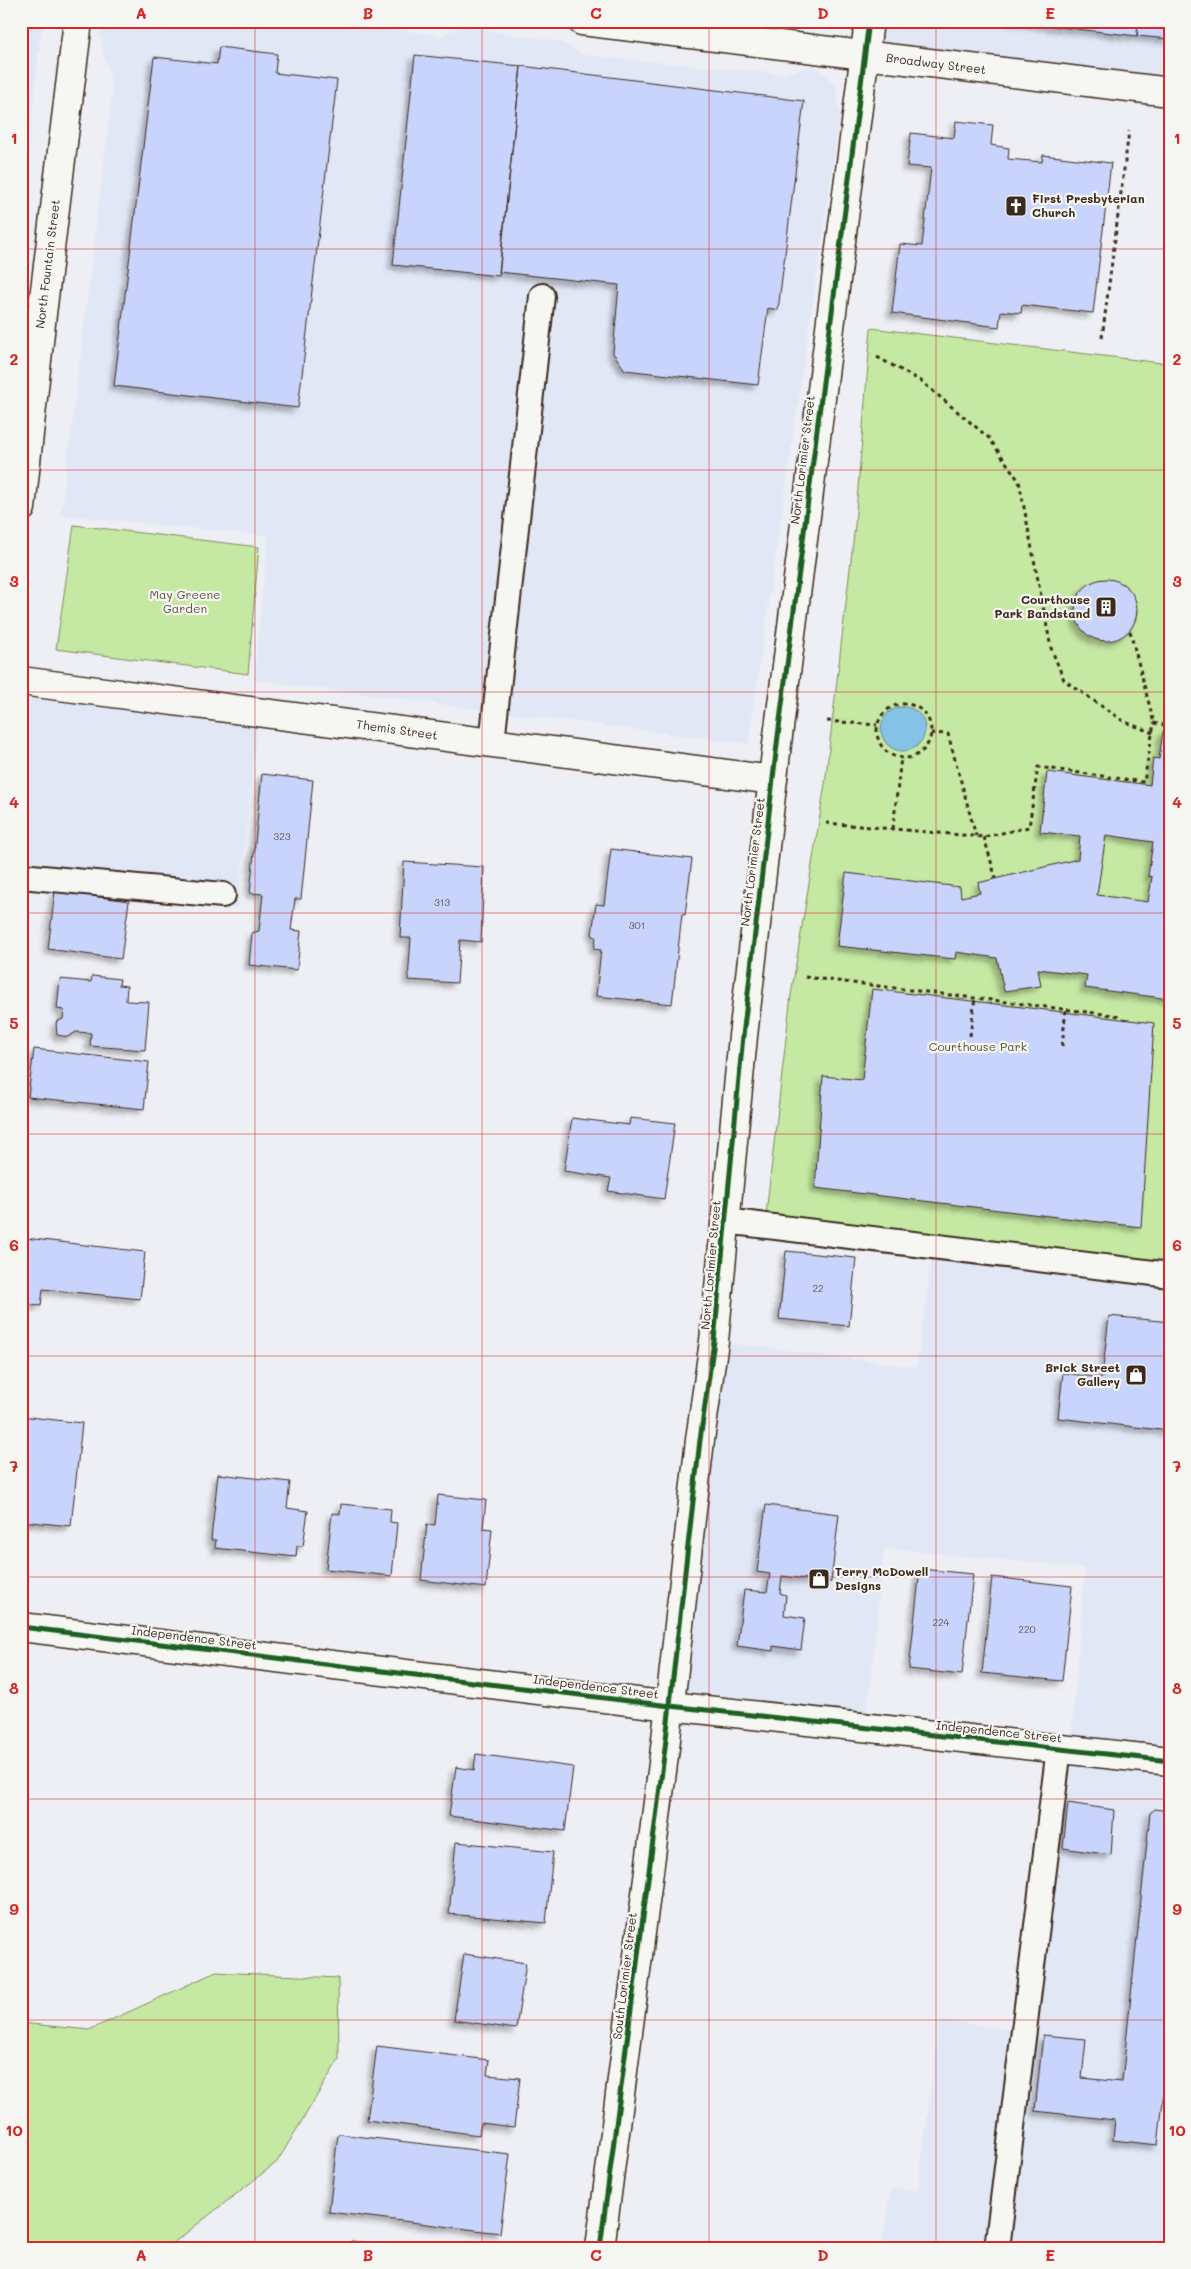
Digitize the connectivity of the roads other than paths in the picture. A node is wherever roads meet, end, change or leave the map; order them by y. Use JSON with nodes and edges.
{"nodes":[{"id":1,"x":78,"y":21,"type":"edge"},
{"id":2,"x":582,"y":21,"type":"edge"},
{"id":3,"x":869,"y":21,"type":"edge"},
{"id":4,"x":865,"y":55,"type":"junction"},
{"id":5,"x":1170,"y":92,"type":"edge"},
{"id":6,"x":542,"y":296,"type":"dead end"},
{"id":7,"x":31,"y":318,"type":"edge"},
{"id":8,"x":21,"y":508,"type":"edge"},
{"id":9,"x":21,"y":681,"type":"edge"},
{"id":10,"x":492,"y":742,"type":"junction"},
{"id":11,"x":773,"y":780,"type":"junction"},
{"id":12,"x":21,"y":876,"type":"edge"},
{"id":13,"x":222,"y":895,"type":"dead end"},
{"id":14,"x":725,"y":1221,"type":"junction"},
{"id":15,"x":1170,"y":1275,"type":"edge"},
{"id":16,"x":21,"y":1627,"type":"edge"},
{"id":17,"x":670,"y":1706,"type":"junction"},
{"id":18,"x":1059,"y":1748,"type":"junction"},
{"id":19,"x":1170,"y":1761,"type":"edge"},
{"id":20,"x":600,"y":2248,"type":"edge"},
{"id":21,"x":997,"y":2248,"type":"edge"}],
"edges":[{"from":1,"to":7,"type":"street","name":"North Fountain Street"},
{"from":2,"to":4,"type":"street","name":"Broadway Street"},
{"from":3,"to":4,"type":"street","name":"North Lorimier Street"},
{"from":4,"to":5,"type":"street","name":"Broadway Street"},
{"from":4,"to":11,"type":"street","name":"North Lorimier Street"},
{"from":6,"to":10,"type":"lane"},
{"from":7,"to":8,"type":"street","name":"North Fountain Street"},
{"from":9,"to":10,"type":"street","name":"Themis Street"},
{"from":10,"to":11,"type":"street","name":"Themis Street"},
{"from":11,"to":14,"type":"street","name":"North Lorimier Street"},
{"from":12,"to":13,"type":"lane"},
{"from":14,"to":15,"type":"lane"},
{"from":14,"to":17,"type":"street","name":"North Lorimier Street"},
{"from":16,"to":17,"type":"street","name":"Independence Street"},
{"from":17,"to":18,"type":"street","name":"Independence Street"},
{"from":17,"to":20,"type":"street","name":"South Lorimier Street"},
{"from":18,"to":19,"type":"street","name":"Independence Street"},
{"from":18,"to":21,"type":"lane"}]}
